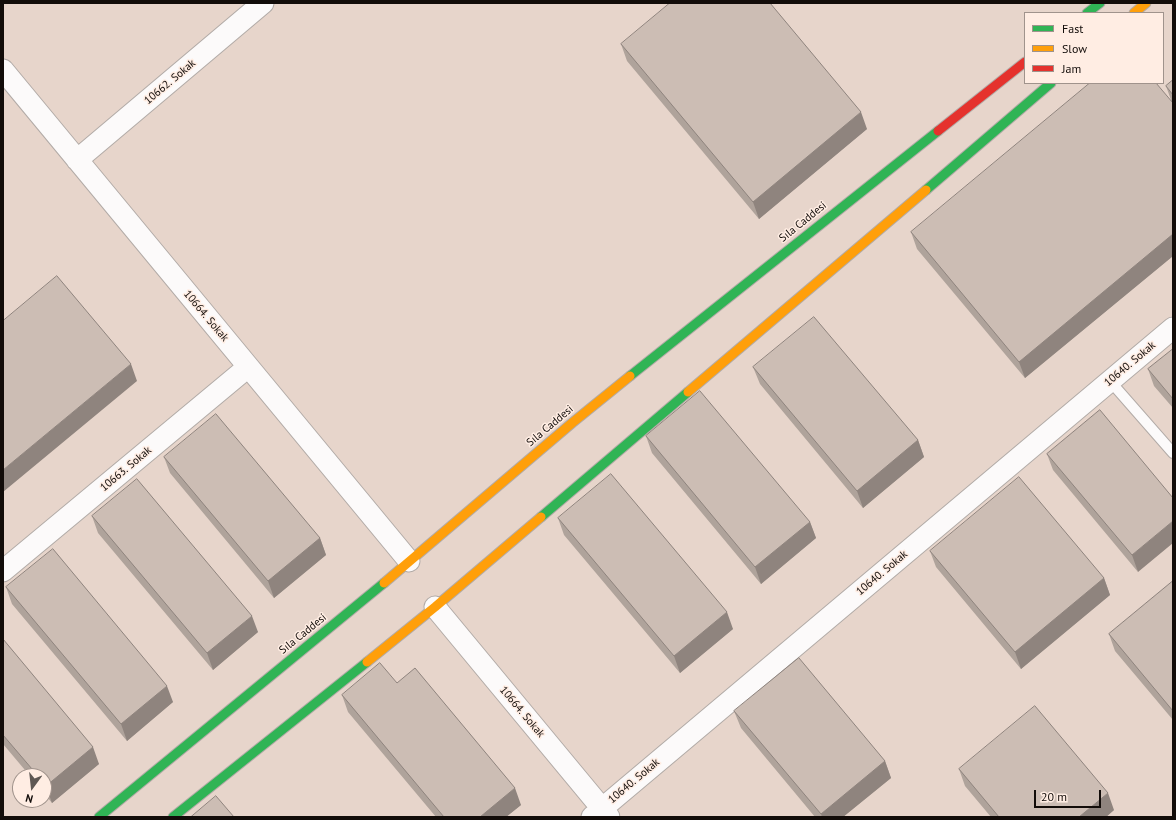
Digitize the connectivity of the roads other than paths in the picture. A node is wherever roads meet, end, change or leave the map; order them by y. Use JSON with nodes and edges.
{"nodes":[{"id":1,"x":263,"y":3,"type":"edge"},
{"id":2,"x":1100,"y":3,"type":"edge"},
{"id":3,"x":1146,"y":3,"type":"edge"},
{"id":4,"x":1088,"y":12,"type":"edge"},
{"id":5,"x":1135,"y":12,"type":"edge"},
{"id":6,"x":1024,"y":63,"type":"edge"},
{"id":7,"x":6,"y":80,"type":"edge"},
{"id":8,"x":1051,"y":84,"type":"edge"},
{"id":9,"x":77,"y":160,"type":"junction"},
{"id":10,"x":1173,"y":328,"type":"edge"},
{"id":11,"x":248,"y":367,"type":"junction"},
{"id":12,"x":1110,"y":381,"type":"junction"},
{"id":13,"x":1173,"y":453,"type":"edge"},
{"id":14,"x":409,"y":561,"type":"junction"},
{"id":15,"x":3,"y":571,"type":"edge"},
{"id":16,"x":435,"y":607,"type":"junction"},
{"id":17,"x":601,"y":814,"type":"edge"},
{"id":18,"x":99,"y":817,"type":"edge"},
{"id":19,"x":173,"y":817,"type":"edge"}],
"edges":[{"from":1,"to":9,"type":"street","name":"10662. Sokak"},
{"from":2,"to":4,"type":"street"},
{"from":3,"to":5,"type":"street"},
{"from":6,"to":14,"type":"street","name":"Sıla Caddesi"},
{"from":7,"to":9,"type":"street","name":"10664. Sokak"},
{"from":8,"to":16,"type":"street"},
{"from":9,"to":11,"type":"street","name":"10664. Sokak"},
{"from":10,"to":12,"type":"street","name":"10640. Sokak"},
{"from":11,"to":14,"type":"street","name":"10664. Sokak"},
{"from":11,"to":15,"type":"street","name":"10663. Sokak"},
{"from":12,"to":13,"type":"lane"},
{"from":12,"to":17,"type":"street","name":"10640. Sokak"},
{"from":14,"to":18,"type":"street","name":"Sıla Caddesi"},
{"from":16,"to":17,"type":"street","name":"10664. Sokak"},
{"from":16,"to":19,"type":"street"}]}
